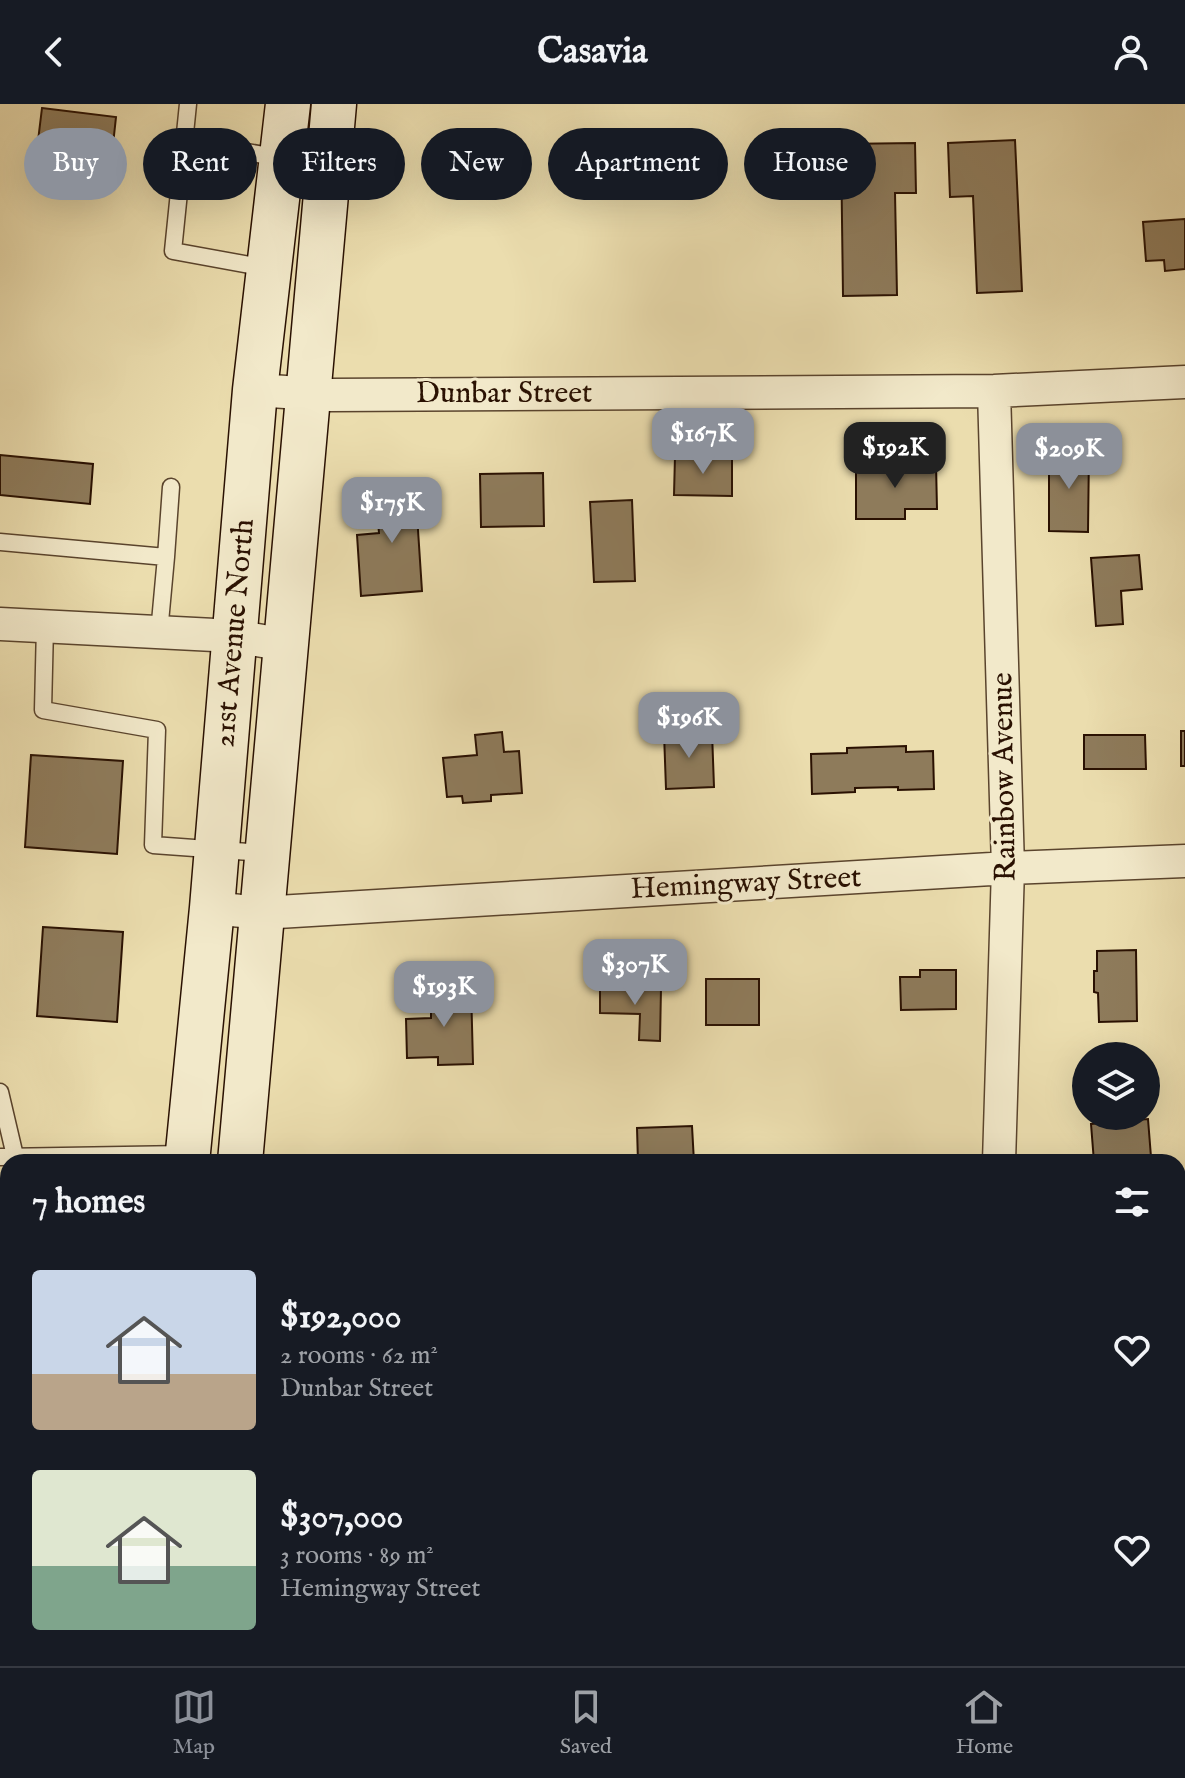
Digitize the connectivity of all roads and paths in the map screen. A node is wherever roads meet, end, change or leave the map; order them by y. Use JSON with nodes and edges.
{"nodes":[{"id":1,"x":188,"y":104,"type":"edge"},
{"id":2,"x":288,"y":104,"type":"edge"},
{"id":3,"x":334,"y":104,"type":"edge"},
{"id":4,"x":185,"y":128,"type":"edge"},
{"id":5,"x":285,"y":128,"type":"edge"},
{"id":6,"x":178,"y":200,"type":"edge"},
{"id":7,"x":277,"y":200,"type":"edge"},
{"id":8,"x":269,"y":268,"type":"junction"},
{"id":9,"x":1185,"y":382,"type":"edge"},
{"id":10,"x":255,"y":390,"type":"junction"},
{"id":11,"x":994,"y":391,"type":"junction"},
{"id":12,"x":308,"y":395,"type":"junction"},
{"id":13,"x":171,"y":487,"type":"dead end"},
{"id":14,"x":0,"y":542,"type":"edge"},
{"id":15,"x":166,"y":557,"type":"junction"},
{"id":16,"x":0,"y":624,"type":"edge"},
{"id":17,"x":45,"y":626,"type":"junction"},
{"id":18,"x":159,"y":633,"type":"junction"},
{"id":19,"x":234,"y":636,"type":"junction"},
{"id":20,"x":286,"y":645,"type":"junction"},
{"id":21,"x":216,"y":849,"type":"junction"},
{"id":22,"x":267,"y":853,"type":"junction"},
{"id":23,"x":1185,"y":861,"type":"edge"},
{"id":24,"x":1008,"y":868,"type":"junction"},
{"id":25,"x":212,"y":908,"type":"junction"},
{"id":26,"x":261,"y":913,"type":"junction"},
{"id":27,"x":0,"y":1092,"type":"edge"},
{"id":28,"x":5,"y":1154,"type":"edge"},
{"id":29,"x":188,"y":1154,"type":"edge"},
{"id":30,"x":241,"y":1154,"type":"edge"},
{"id":31,"x":999,"y":1154,"type":"edge"}],
"edges":[{"from":1,"to":4,"type":"lane"},
{"from":2,"to":5,"type":"main road","name":"21st Avenue North"},
{"from":3,"to":12,"type":"main road","name":"21st Avenue North"},
{"from":6,"to":8,"type":"lane"},
{"from":7,"to":8,"type":"main road","name":"21st Avenue North"},
{"from":8,"to":10,"type":"main road","name":"21st Avenue North"},
{"from":9,"to":11,"type":"street","name":"Dunbar Street"},
{"from":10,"to":12,"type":"street","name":"Dunbar Street"},
{"from":10,"to":19,"type":"main road","name":"21st Avenue North"},
{"from":11,"to":12,"type":"street","name":"Dunbar Street"},
{"from":11,"to":24,"type":"street","name":"Rainbow Avenue"},
{"from":12,"to":20,"type":"main road","name":"21st Avenue North"},
{"from":13,"to":15,"type":"lane"},
{"from":14,"to":15,"type":"lane"},
{"from":15,"to":18,"type":"lane"},
{"from":16,"to":17,"type":"street"},
{"from":17,"to":18,"type":"street"},
{"from":17,"to":21,"type":"lane"},
{"from":18,"to":19,"type":"street"},
{"from":19,"to":20,"type":"street"},
{"from":19,"to":21,"type":"main road","name":"21st Avenue North"},
{"from":20,"to":22,"type":"main road","name":"21st Avenue North"},
{"from":21,"to":22,"type":"lane"},
{"from":21,"to":25,"type":"main road","name":"21st Avenue North"},
{"from":22,"to":26,"type":"main road","name":"21st Avenue North"},
{"from":23,"to":24,"type":"street","name":"Hemingway Street"},
{"from":24,"to":26,"type":"street","name":"Hemingway Street"},
{"from":24,"to":31,"type":"street","name":"Rainbow Avenue"},
{"from":25,"to":26,"type":"street","name":"Hemingway Street"},
{"from":25,"to":29,"type":"main road","name":"21st Avenue North"},
{"from":26,"to":30,"type":"main road","name":"21st Avenue North"},
{"from":27,"to":28,"type":"lane"}]}
